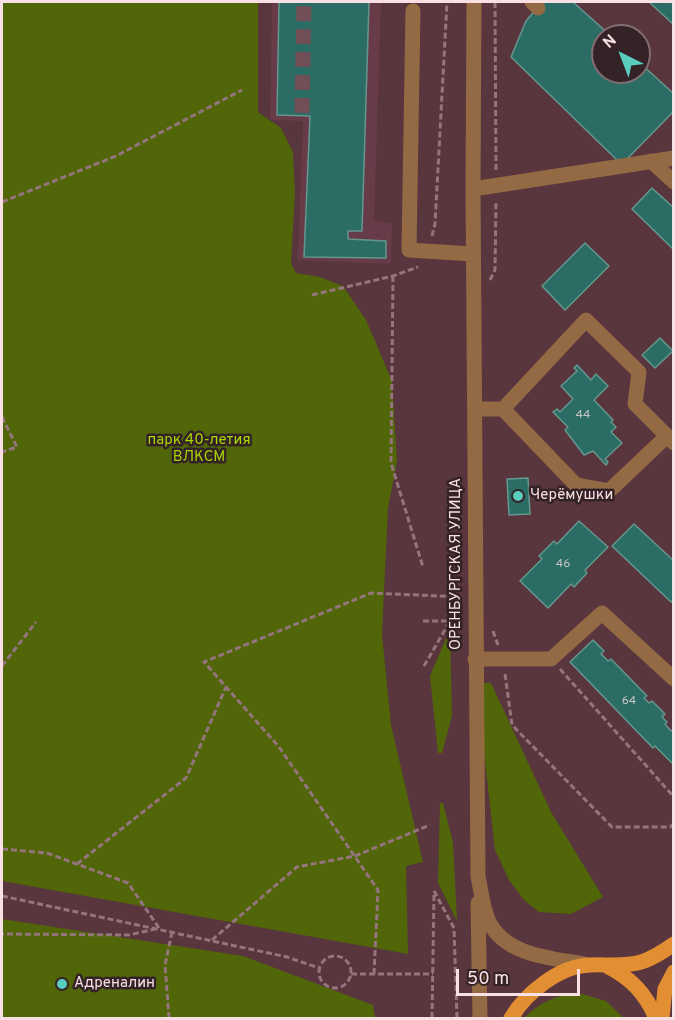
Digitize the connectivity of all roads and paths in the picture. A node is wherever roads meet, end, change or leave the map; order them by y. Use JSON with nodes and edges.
{"nodes":[{"id":1,"x":447,"y":2,"type":"edge"},
{"id":2,"x":474,"y":2,"type":"edge"},
{"id":3,"x":495,"y":2,"type":"edge"},
{"id":4,"x":413,"y":11,"type":"dead end"},
{"id":5,"x":242,"y":90,"type":"dead end"},
{"id":6,"x":674,"y":158,"type":"edge"},
{"id":7,"x":651,"y":161,"type":"junction"},
{"id":8,"x":674,"y":182,"type":"edge"},
{"id":9,"x":496,"y":186,"type":"junction"},
{"id":10,"x":472,"y":189,"type":"junction"},
{"id":11,"x":2,"y":202,"type":"edge"},
{"id":12,"x":428,"y":250,"type":"junction"},
{"id":13,"x":473,"y":254,"type":"junction"},
{"id":14,"x":419,"y":266,"type":"dead end"},
{"id":15,"x":393,"y":276,"type":"junction"},
{"id":16,"x":488,"y":286,"type":"dead end"},
{"id":17,"x":312,"y":295,"type":"dead end"},
{"id":18,"x":475,"y":409,"type":"junction"},
{"id":19,"x":503,"y":409,"type":"junction"},
{"id":20,"x":2,"y":417,"type":"edge"},
{"id":21,"x":670,"y":440,"type":"edge"},
{"id":22,"x":2,"y":452,"type":"edge"},
{"id":23,"x":423,"y":567,"type":"dead end"},
{"id":24,"x":476,"y":598,"type":"junction"},
{"id":25,"x":423,"y":621,"type":"dead end"},
{"id":26,"x":36,"y":622,"type":"dead end"},
{"id":27,"x":492,"y":628,"type":"dead end"},
{"id":28,"x":475,"y":659,"type":"junction"},
{"id":29,"x":503,"y":659,"type":"junction"},
{"id":30,"x":551,"y":659,"type":"junction"},
{"id":31,"x":2,"y":666,"type":"edge"},
{"id":32,"x":424,"y":666,"type":"dead end"},
{"id":33,"x":674,"y":679,"type":"edge"},
{"id":34,"x":226,"y":686,"type":"junction"},
{"id":35,"x":674,"y":796,"type":"edge"},
{"id":36,"x":674,"y":824,"type":"edge"},
{"id":37,"x":430,"y":825,"type":"dead end"},
{"id":38,"x":2,"y":849,"type":"edge"},
{"id":39,"x":354,"y":856,"type":"junction"},
{"id":40,"x":77,"y":864,"type":"junction"},
{"id":41,"x":478,"y":876,"type":"junction"},
{"id":42,"x":2,"y":896,"type":"edge"},
{"id":43,"x":159,"y":928,"type":"junction"},
{"id":44,"x":172,"y":932,"type":"junction"},
{"id":45,"x":2,"y":934,"type":"edge"},
{"id":46,"x":212,"y":940,"type":"junction"},
{"id":47,"x":674,"y":944,"type":"edge"},
{"id":48,"x":589,"y":965,"type":"junction"},
{"id":49,"x":607,"y":966,"type":"junction"},
{"id":50,"x":319,"y":968,"type":"junction"},
{"id":51,"x":674,"y":972,"type":"edge"},
{"id":52,"x":351,"y":974,"type":"junction"},
{"id":53,"x":374,"y":974,"type":"junction"},
{"id":54,"x":433,"y":974,"type":"junction"},
{"id":55,"x":169,"y":1018,"type":"edge"},
{"id":56,"x":432,"y":1018,"type":"edge"},
{"id":57,"x":457,"y":1018,"type":"edge"},
{"id":58,"x":480,"y":1018,"type":"edge"},
{"id":59,"x":511,"y":1018,"type":"edge"},
{"id":60,"x":656,"y":1018,"type":"edge"},
{"id":61,"x":662,"y":1018,"type":"edge"}],
"edges":[{"from":1,"to":12,"type":"path"},
{"from":2,"to":10,"type":"street","name":"ОРЕНБУРГСКАЯ УЛИЦА"},
{"from":3,"to":9,"type":"path"},
{"from":4,"to":12,"type":"street"},
{"from":5,"to":11,"type":"path"},
{"from":6,"to":7,"type":"street"},
{"from":7,"to":8,"type":"street"},
{"from":7,"to":9,"type":"street"},
{"from":9,"to":10,"type":"street"},
{"from":9,"to":16,"type":"path"},
{"from":10,"to":13,"type":"street","name":"ОРЕНБУРГСКАЯ УЛИЦА"},
{"from":12,"to":13,"type":"street"},
{"from":13,"to":18,"type":"street","name":"ОРЕНБУРГСКАЯ УЛИЦА"},
{"from":14,"to":15,"type":"path"},
{"from":15,"to":17,"type":"path"},
{"from":15,"to":23,"type":"path"},
{"from":18,"to":19,"type":"street"},
{"from":18,"to":24,"type":"street","name":"ОРЕНБУРГСКАЯ УЛИЦА"},
{"from":19,"to":21,"type":"street"},
{"from":19,"to":21,"type":"street"},
{"from":20,"to":22,"type":"path"},
{"from":24,"to":28,"type":"street","name":"ОРЕНБУРГСКАЯ УЛИЦА"},
{"from":24,"to":34,"type":"path"},
{"from":25,"to":32,"type":"path"},
{"from":26,"to":31,"type":"path"},
{"from":27,"to":29,"type":"path"},
{"from":28,"to":29,"type":"street"},
{"from":28,"to":41,"type":"street","name":"ОРЕНБУРГСКАЯ УЛИЦА"},
{"from":29,"to":30,"type":"street"},
{"from":29,"to":36,"type":"path"},
{"from":30,"to":33,"type":"street"},
{"from":30,"to":35,"type":"path"},
{"from":34,"to":39,"type":"path"},
{"from":34,"to":40,"type":"path"},
{"from":37,"to":39,"type":"path"},
{"from":38,"to":40,"type":"path"},
{"from":39,"to":46,"type":"path"},
{"from":39,"to":53,"type":"path"},
{"from":40,"to":43,"type":"path"},
{"from":41,"to":48,"type":"street","name":"ОРЕНБУРГСКАЯ УЛИЦА"},
{"from":41,"to":58,"type":"street"},
{"from":42,"to":43,"type":"path"},
{"from":43,"to":44,"type":"path"},
{"from":43,"to":45,"type":"path"},
{"from":44,"to":46,"type":"path"},
{"from":44,"to":55,"type":"path"},
{"from":46,"to":50,"type":"path"},
{"from":47,"to":49,"type":"main road","name":"ОРЕНБУРГСКАЯ УЛИЦА"},
{"from":48,"to":49,"type":"main road","name":"ОРЕНБУРГСКАЯ УЛИЦА"},
{"from":48,"to":59,"type":"main road"},
{"from":49,"to":60,"type":"main road"},
{"from":50,"to":52,"type":"path"},
{"from":50,"to":52,"type":"path"},
{"from":51,"to":61,"type":"main road"},
{"from":52,"to":53,"type":"path"},
{"from":53,"to":54,"type":"path"},
{"from":54,"to":56,"type":"path"},
{"from":54,"to":57,"type":"path"}]}
